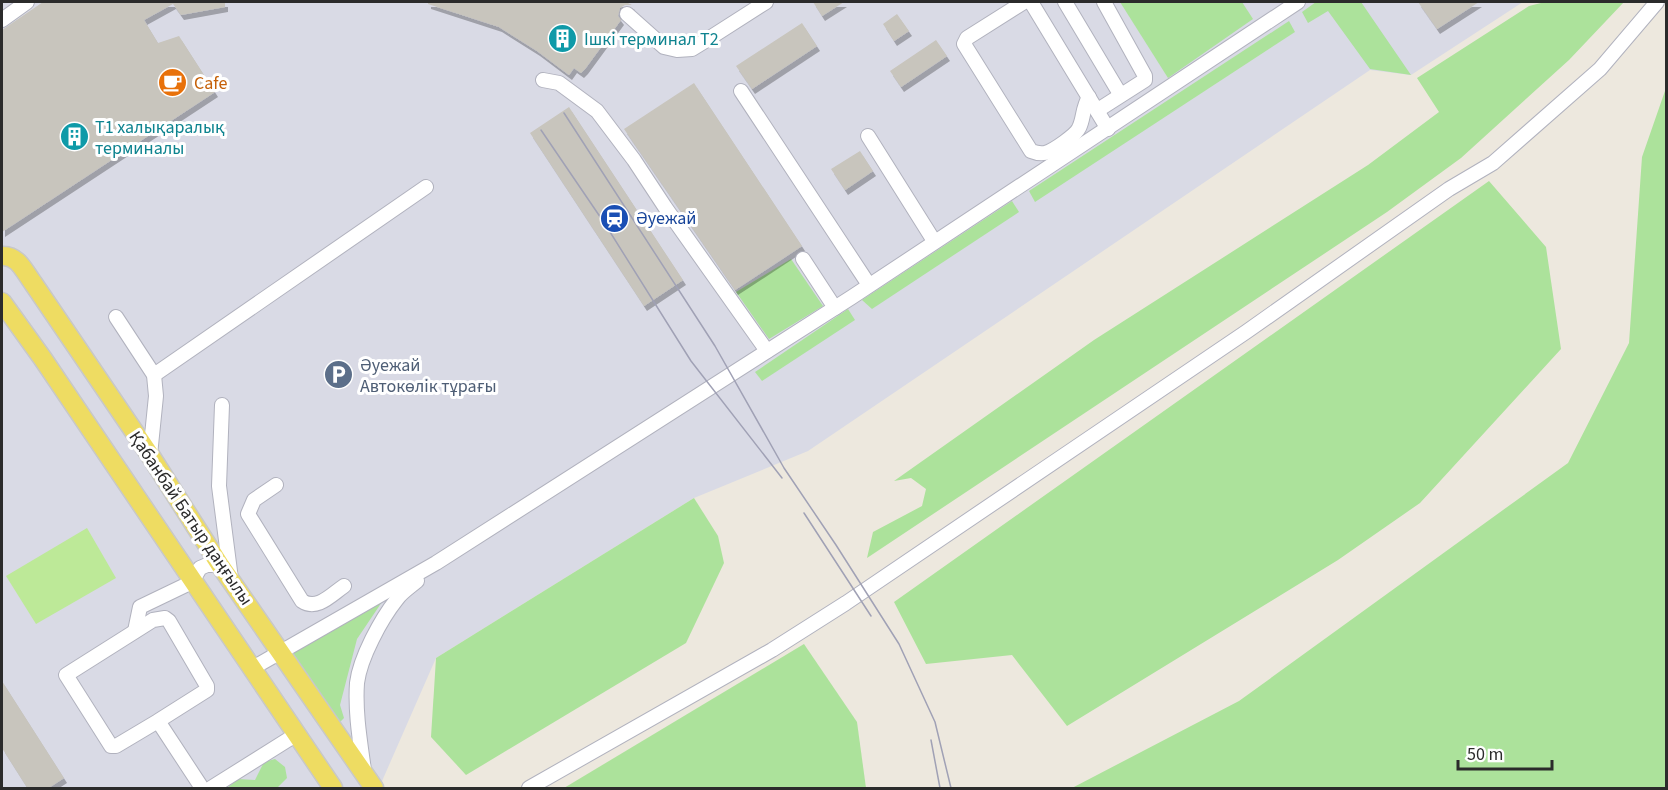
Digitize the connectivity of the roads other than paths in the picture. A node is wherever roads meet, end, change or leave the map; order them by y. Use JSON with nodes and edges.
{"nodes":[{"id":1,"x":27,"y":2,"type":"edge"},
{"id":2,"x":766,"y":2,"type":"edge"},
{"id":3,"x":1024,"y":2,"type":"edge"},
{"id":4,"x":1031,"y":2,"type":"edge"},
{"id":5,"x":1065,"y":2,"type":"edge"},
{"id":6,"x":1104,"y":2,"type":"edge"},
{"id":7,"x":1298,"y":2,"type":"edge"},
{"id":8,"x":1657,"y":2,"type":"edge"},
{"id":9,"x":627,"y":14,"type":"dead end"},
{"id":10,"x":2,"y":20,"type":"edge"},
{"id":11,"x":543,"y":80,"type":"dead end"},
{"id":12,"x":741,"y":91,"type":"dead end"},
{"id":13,"x":1120,"y":94,"type":"junction"},
{"id":14,"x":1089,"y":97,"type":"junction"},
{"id":15,"x":1098,"y":110,"type":"junction"},
{"id":16,"x":1108,"y":129,"type":"junction"},
{"id":17,"x":868,"y":136,"type":"dead end"},
{"id":18,"x":426,"y":187,"type":"dead end"},
{"id":19,"x":934,"y":241,"type":"junction"},
{"id":20,"x":2,"y":256,"type":"edge"},
{"id":21,"x":803,"y":259,"type":"dead end"},
{"id":22,"x":869,"y":285,"type":"junction"},
{"id":23,"x":2,"y":302,"type":"edge"},
{"id":24,"x":836,"y":308,"type":"junction"},
{"id":25,"x":116,"y":317,"type":"dead end"},
{"id":26,"x":767,"y":351,"type":"junction"},
{"id":27,"x":154,"y":375,"type":"junction"},
{"id":28,"x":222,"y":405,"type":"dead end"},
{"id":29,"x":150,"y":455,"type":"junction"},
{"id":30,"x":276,"y":485,"type":"dead end"},
{"id":31,"x":436,"y":564,"type":"junction"},
{"id":32,"x":220,"y":565,"type":"junction"},
{"id":33,"x":231,"y":581,"type":"junction"},
{"id":34,"x":192,"y":582,"type":"junction"},
{"id":35,"x":344,"y":586,"type":"dead end"},
{"id":36,"x":135,"y":631,"type":"junction"},
{"id":37,"x":281,"y":651,"type":"junction"},
{"id":38,"x":251,"y":669,"type":"junction"},
{"id":39,"x":158,"y":721,"type":"junction"},
{"id":40,"x":297,"y":734,"type":"junction"},
{"id":41,"x":364,"y":772,"type":"junction"},
{"id":42,"x":202,"y":789,"type":"edge"},
{"id":43,"x":211,"y":789,"type":"edge"},
{"id":44,"x":333,"y":789,"type":"edge"},
{"id":45,"x":374,"y":789,"type":"edge"},
{"id":46,"x":529,"y":789,"type":"edge"}],
"edges":[{"from":1,"to":10,"type":"lane"},
{"from":2,"to":9,"type":"lane"},
{"from":3,"to":14,"type":"lane"},
{"from":4,"to":14,"type":"lane"},
{"from":5,"to":13,"type":"lane"},
{"from":6,"to":13,"type":"lane"},
{"from":7,"to":16,"type":"lane"},
{"from":8,"to":46,"type":"lane"},
{"from":11,"to":26,"type":"lane"},
{"from":12,"to":22,"type":"lane"},
{"from":13,"to":15,"type":"lane"},
{"from":14,"to":15,"type":"lane"},
{"from":15,"to":16,"type":"lane"},
{"from":16,"to":19,"type":"lane"},
{"from":17,"to":19,"type":"lane"},
{"from":18,"to":27,"type":"lane"},
{"from":19,"to":22,"type":"lane"},
{"from":20,"to":29,"type":"main road","name":"Қабанбай Батыр даңғылы"},
{"from":21,"to":24,"type":"lane"},
{"from":22,"to":24,"type":"lane"},
{"from":23,"to":34,"type":"main road","name":"Қабанбай Батыр даңғылы"},
{"from":24,"to":26,"type":"lane"},
{"from":25,"to":27,"type":"lane"},
{"from":26,"to":31,"type":"lane"},
{"from":27,"to":29,"type":"lane"},
{"from":28,"to":33,"type":"lane"},
{"from":29,"to":32,"type":"main road","name":"Қабанбай Батыр даңғылы"},
{"from":30,"to":35,"type":"lane"},
{"from":31,"to":37,"type":"lane"},
{"from":31,"to":41,"type":"lane"},
{"from":32,"to":33,"type":"main road","name":"Қабанбай Батыр даңғылы"},
{"from":32,"to":34,"type":"lane"},
{"from":33,"to":37,"type":"main road","name":"Қабанбай Батыр даңғылы"},
{"from":34,"to":36,"type":"lane"},
{"from":34,"to":38,"type":"main road","name":"Қабанбай Батыр даңғылы"},
{"from":36,"to":39,"type":"lane"},
{"from":36,"to":39,"type":"lane"},
{"from":37,"to":38,"type":"lane"},
{"from":37,"to":41,"type":"main road","name":"Қабанбай Батыр даңғылы"},
{"from":38,"to":40,"type":"main road","name":"Қабанбай Батыр даңғылы"},
{"from":39,"to":42,"type":"lane"},
{"from":40,"to":43,"type":"lane"},
{"from":40,"to":44,"type":"main road","name":"Қабанбай Батыр даңғылы"},
{"from":41,"to":45,"type":"main road","name":"Қабанбай Батыр даңғылы"}]}
